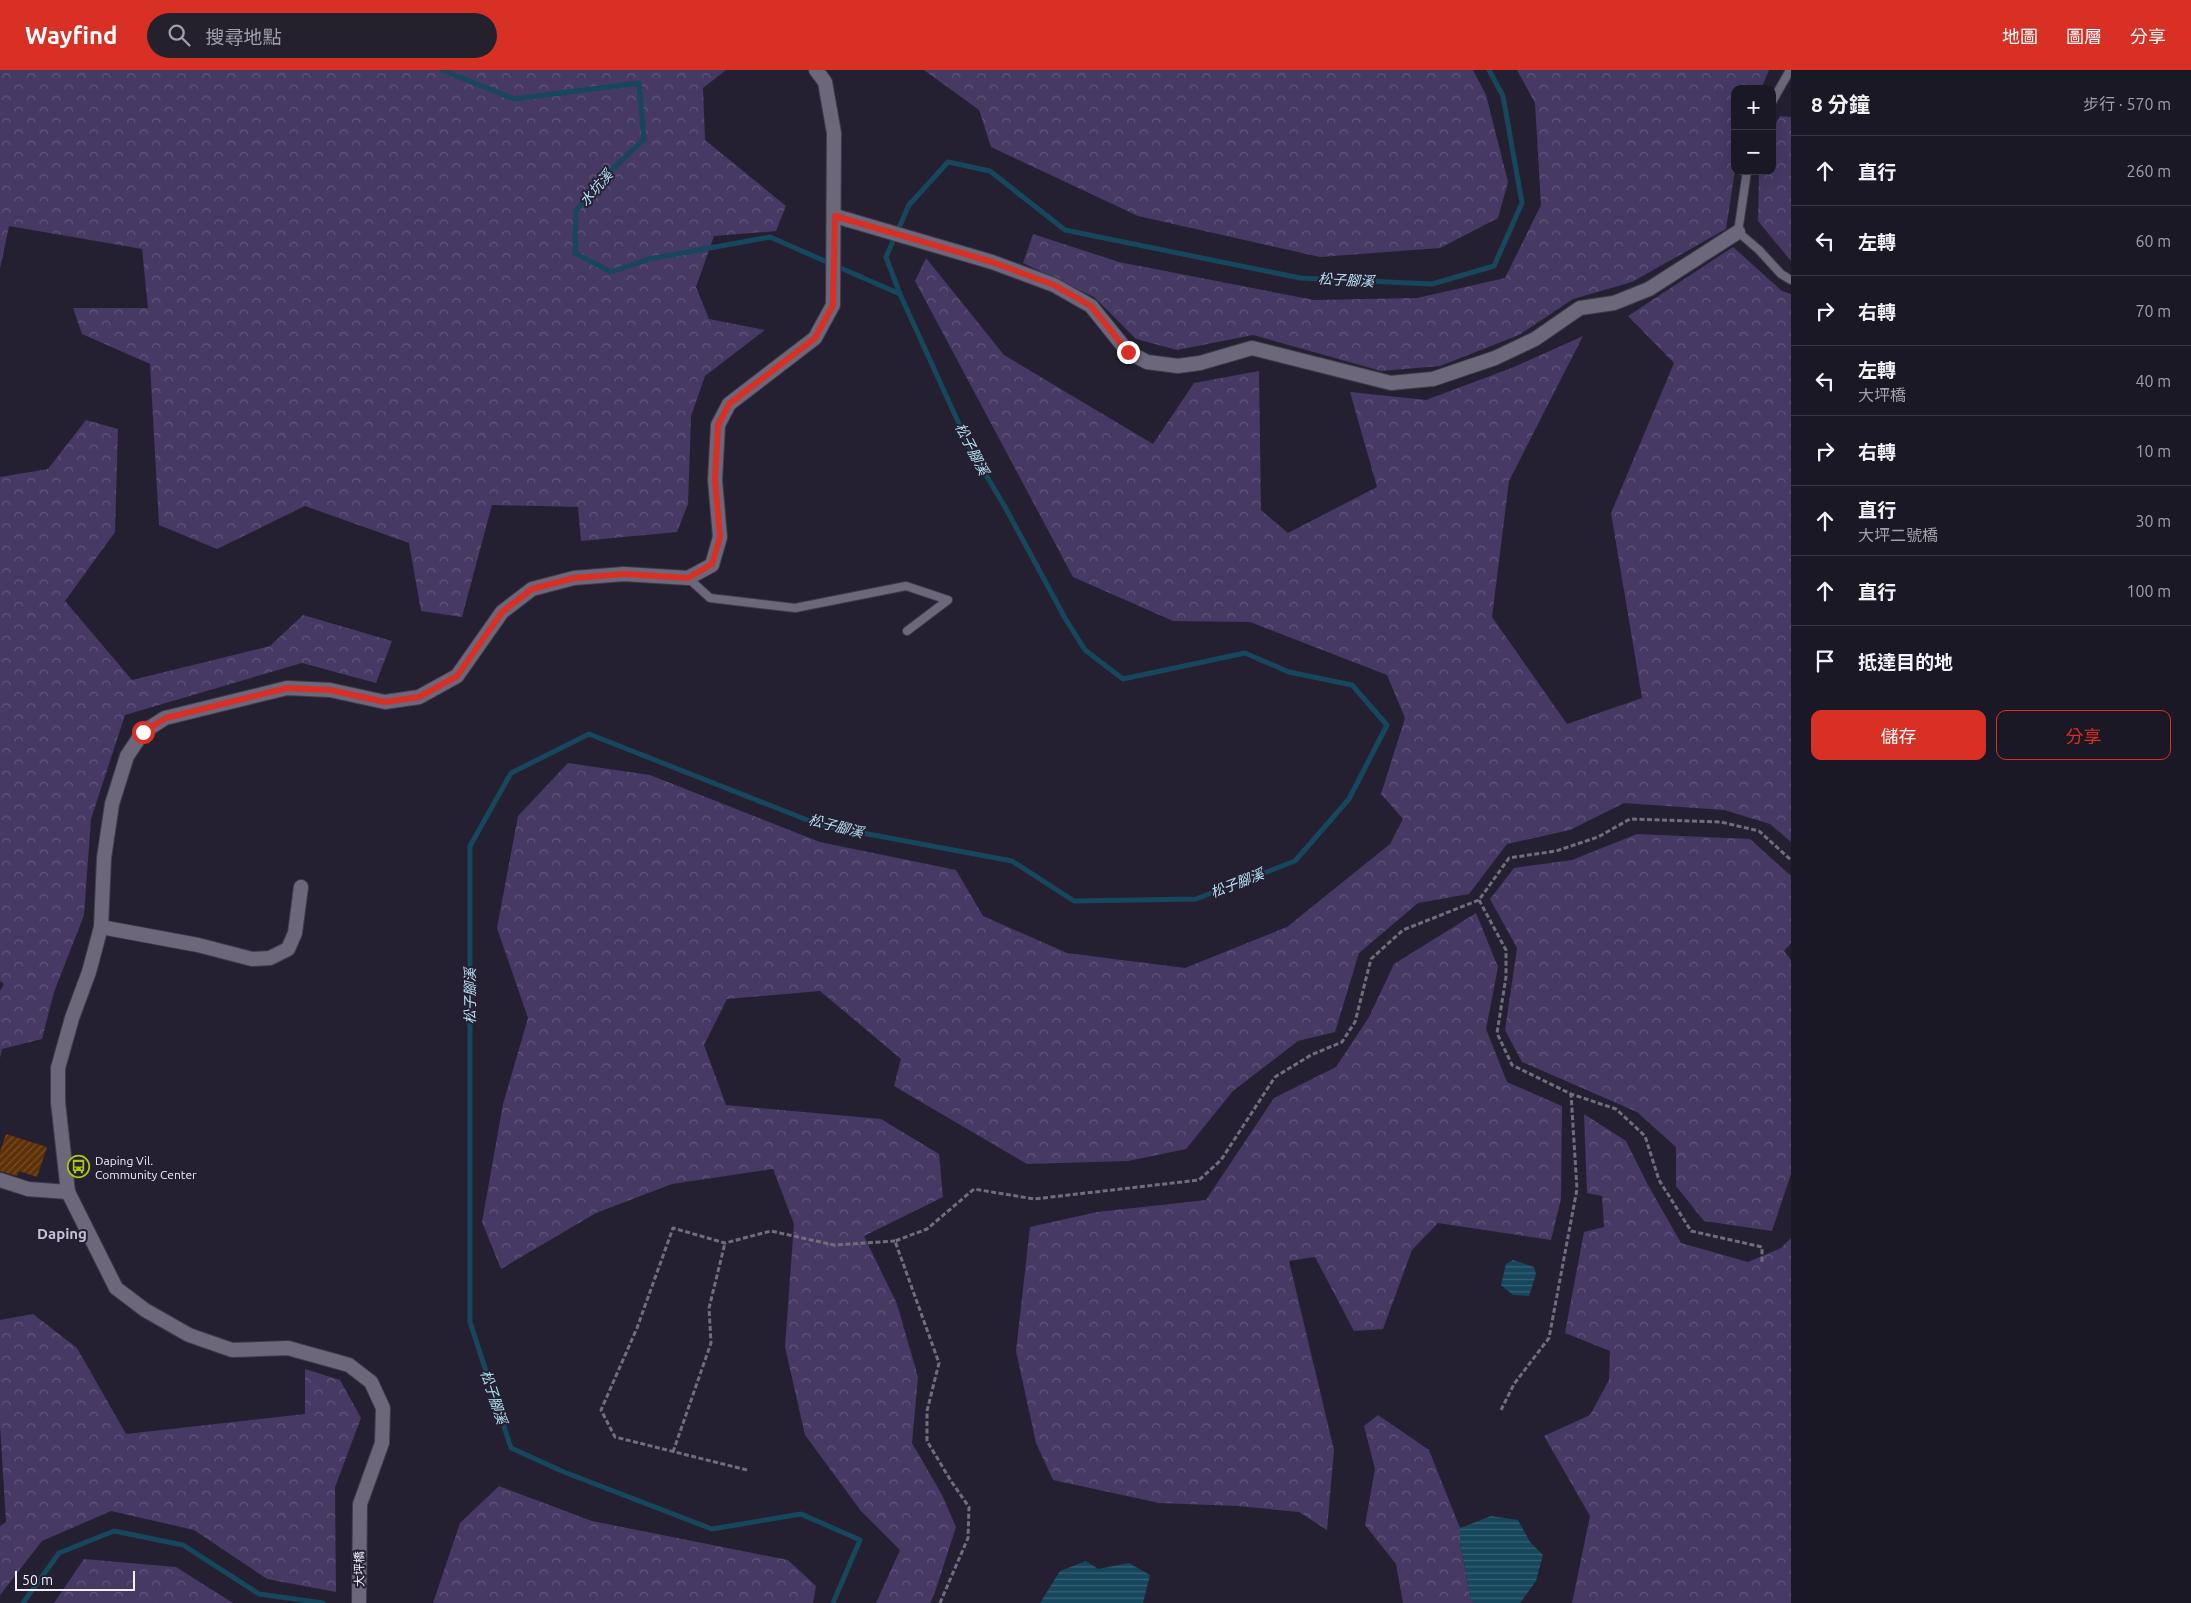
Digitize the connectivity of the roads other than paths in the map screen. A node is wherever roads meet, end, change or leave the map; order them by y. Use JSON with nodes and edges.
{"nodes":[{"id":1,"x":816,"y":70,"type":"edge"},
{"id":2,"x":1790,"y":70,"type":"edge"},
{"id":3,"x":1776,"y":95,"type":"edge"},
{"id":4,"x":1746,"y":175,"type":"edge"},
{"id":5,"x":835,"y":216,"type":"junction"},
{"id":6,"x":1738,"y":232,"type":"junction"},
{"id":7,"x":1791,"y":280,"type":"edge"},
{"id":8,"x":688,"y":578,"type":"junction"},
{"id":9,"x":906,"y":632,"type":"dead end"},
{"id":10,"x":301,"y":887,"type":"dead end"},
{"id":11,"x":101,"y":927,"type":"junction"},
{"id":12,"x":0,"y":1180,"type":"edge"},
{"id":13,"x":68,"y":1192,"type":"junction"},
{"id":14,"x":359,"y":1603,"type":"edge"}],
"edges":[{"from":1,"to":5,"type":"street"},
{"from":2,"to":3,"type":"lane"},
{"from":4,"to":6,"type":"lane"},
{"from":5,"to":6,"type":"street"},
{"from":5,"to":8,"type":"street"},
{"from":6,"to":7,"type":"lane"},
{"from":8,"to":9,"type":"lane"},
{"from":8,"to":11,"type":"street"},
{"from":10,"to":11,"type":"street"},
{"from":11,"to":13,"type":"street"},
{"from":12,"to":13,"type":"street"},
{"from":13,"to":14,"type":"street","name":"大坪橋"}]}
